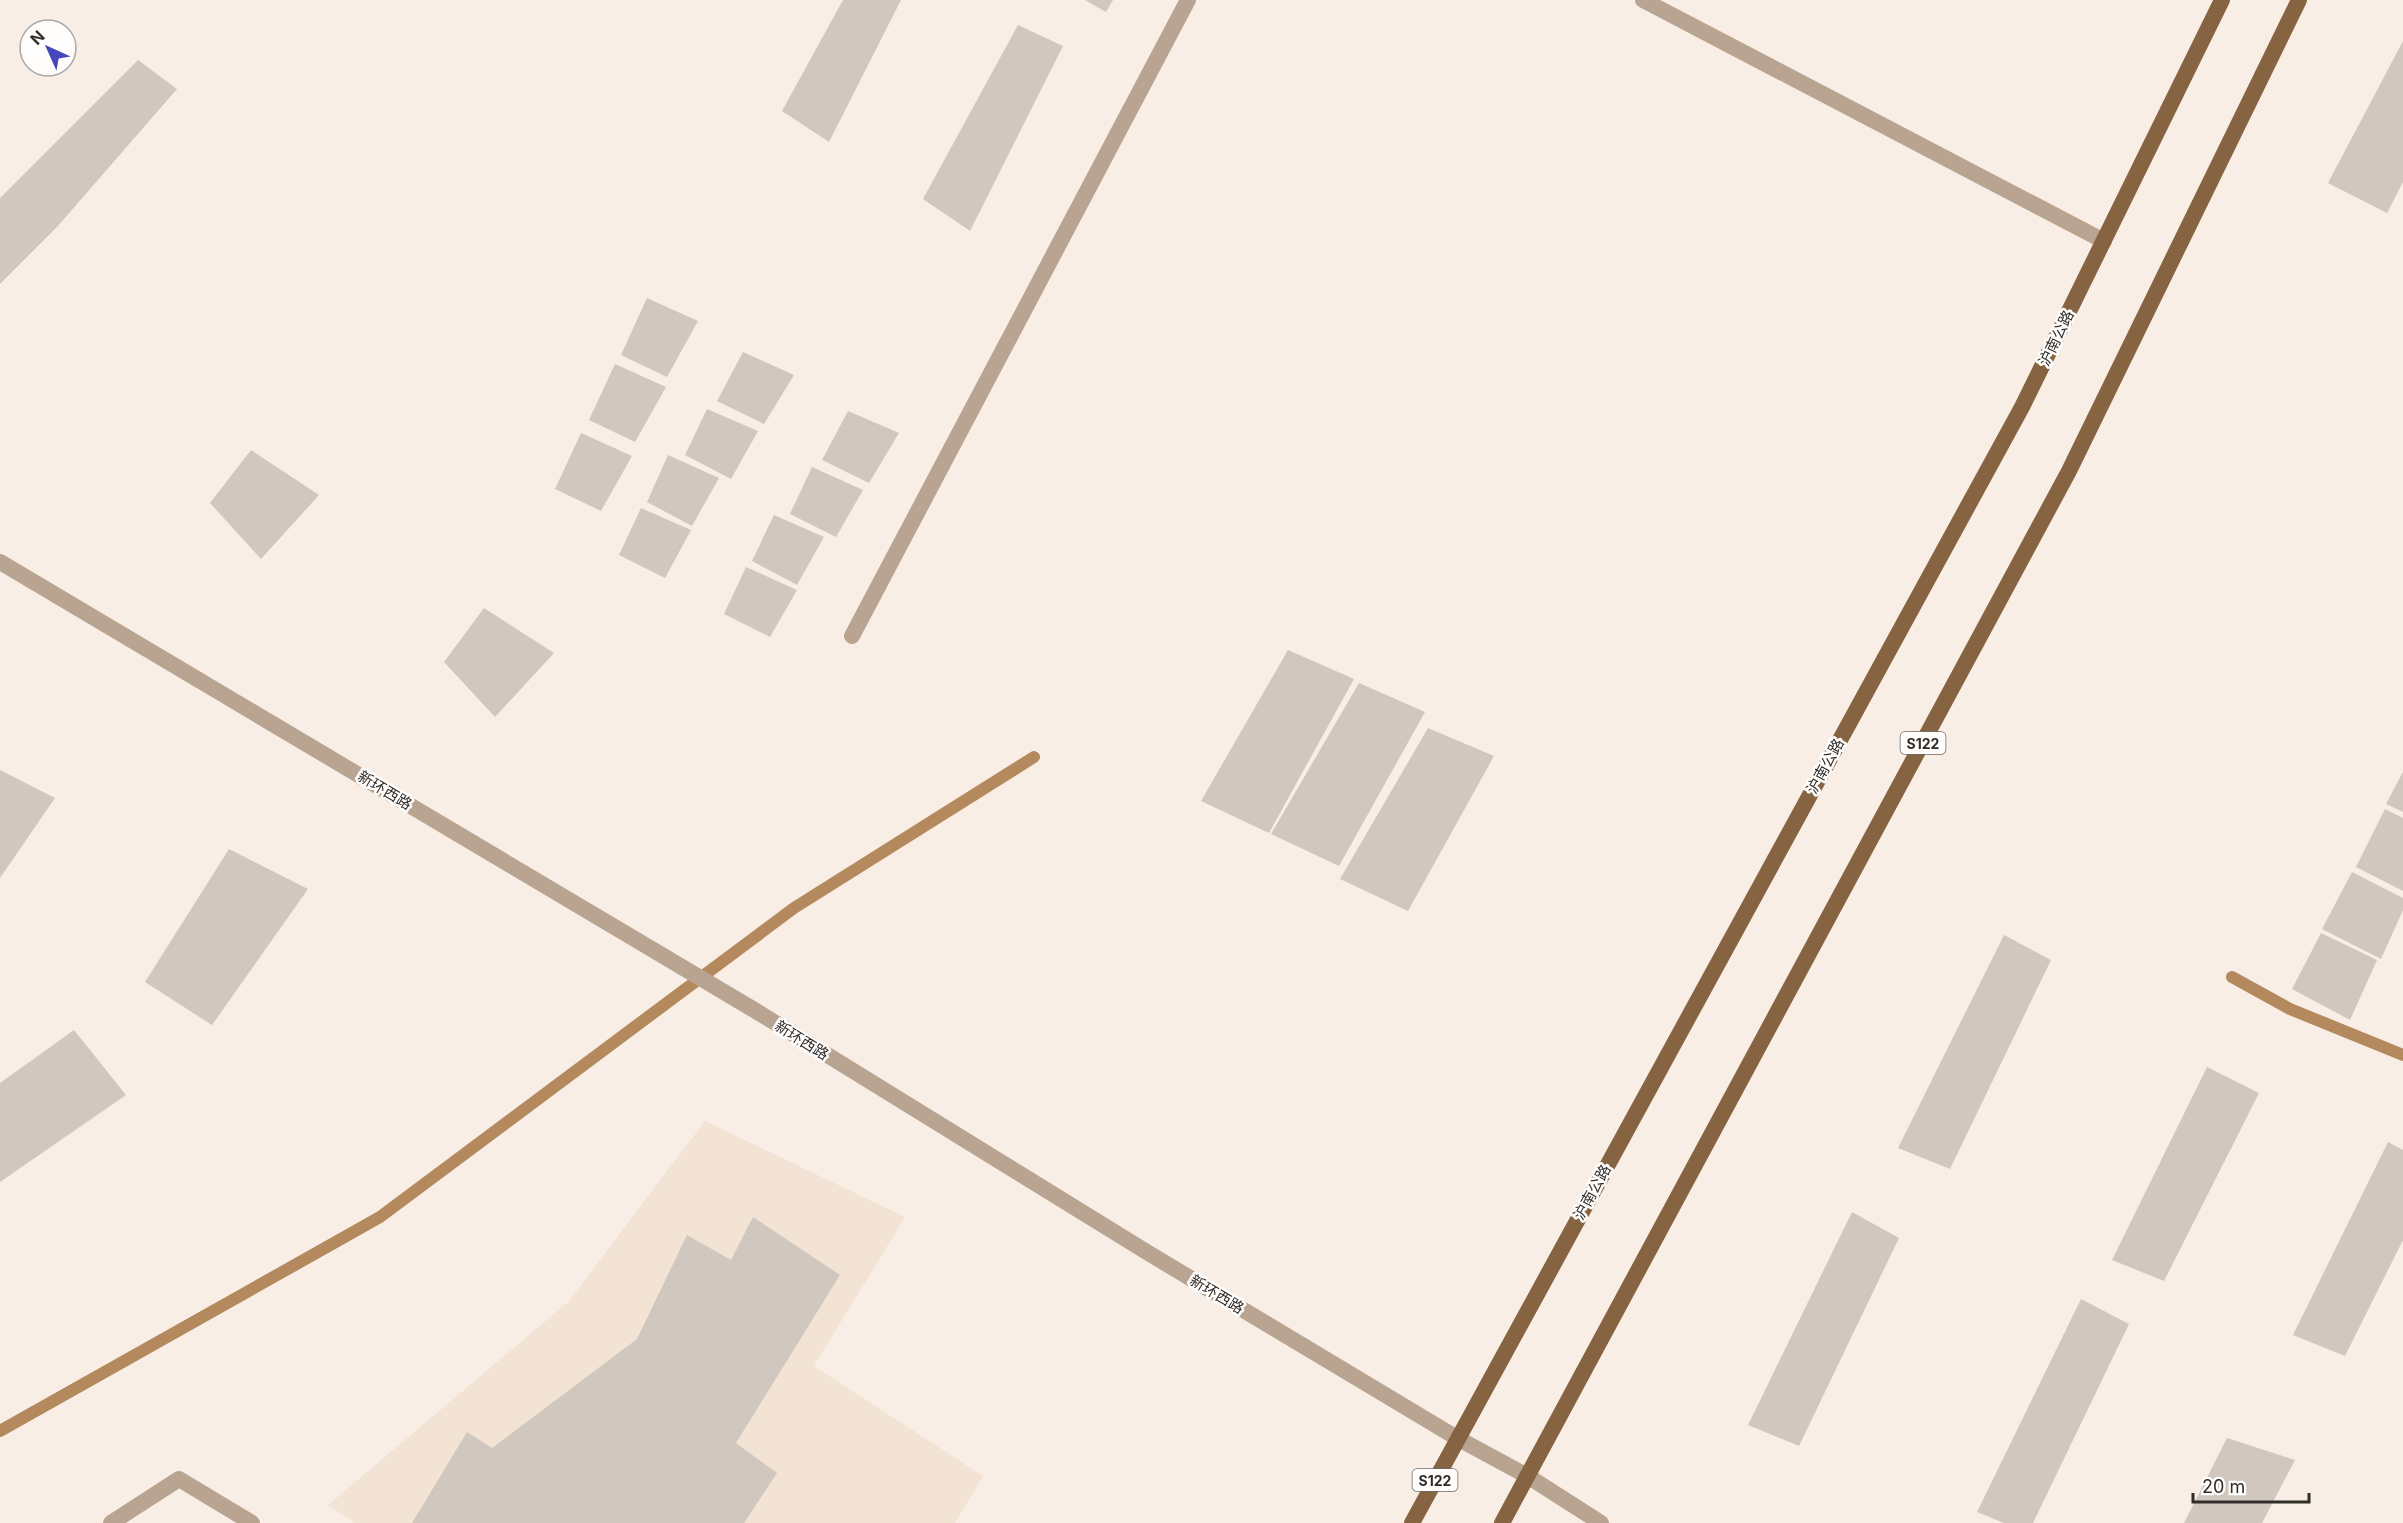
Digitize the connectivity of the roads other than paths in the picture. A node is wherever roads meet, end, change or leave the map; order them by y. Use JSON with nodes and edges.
{"nodes":[{"id":1,"x":1188,"y":0,"type":"edge"},
{"id":2,"x":1642,"y":0,"type":"edge"},
{"id":3,"x":2222,"y":0,"type":"edge"},
{"id":4,"x":2299,"y":0,"type":"edge"},
{"id":5,"x":2104,"y":241,"type":"junction"},
{"id":6,"x":0,"y":562,"type":"edge"},
{"id":7,"x":852,"y":636,"type":"dead end"},
{"id":8,"x":1457,"y":1438,"type":"junction"},
{"id":9,"x":1529,"y":1478,"type":"junction"},
{"id":10,"x":111,"y":1523,"type":"edge"},
{"id":11,"x":252,"y":1523,"type":"edge"},
{"id":12,"x":1412,"y":1523,"type":"edge"},
{"id":13,"x":1502,"y":1523,"type":"edge"},
{"id":14,"x":1601,"y":1523,"type":"edge"}],
"edges":[{"from":1,"to":7,"type":"street"},
{"from":2,"to":5,"type":"street"},
{"from":3,"to":5,"type":"main road","name":"沪南公路","number":"S122"},
{"from":4,"to":9,"type":"main road","number":"S122"},
{"from":5,"to":8,"type":"main road","name":"沪南公路","number":"S122"},
{"from":6,"to":8,"type":"street","name":"新环西路"},
{"from":8,"to":9,"type":"street","name":"新环西路"},
{"from":8,"to":12,"type":"main road","name":"沪南公路","number":"S122"},
{"from":9,"to":13,"type":"main road","number":"S122"},
{"from":9,"to":14,"type":"street","name":"新环西路"},
{"from":10,"to":11,"type":"street"}]}
